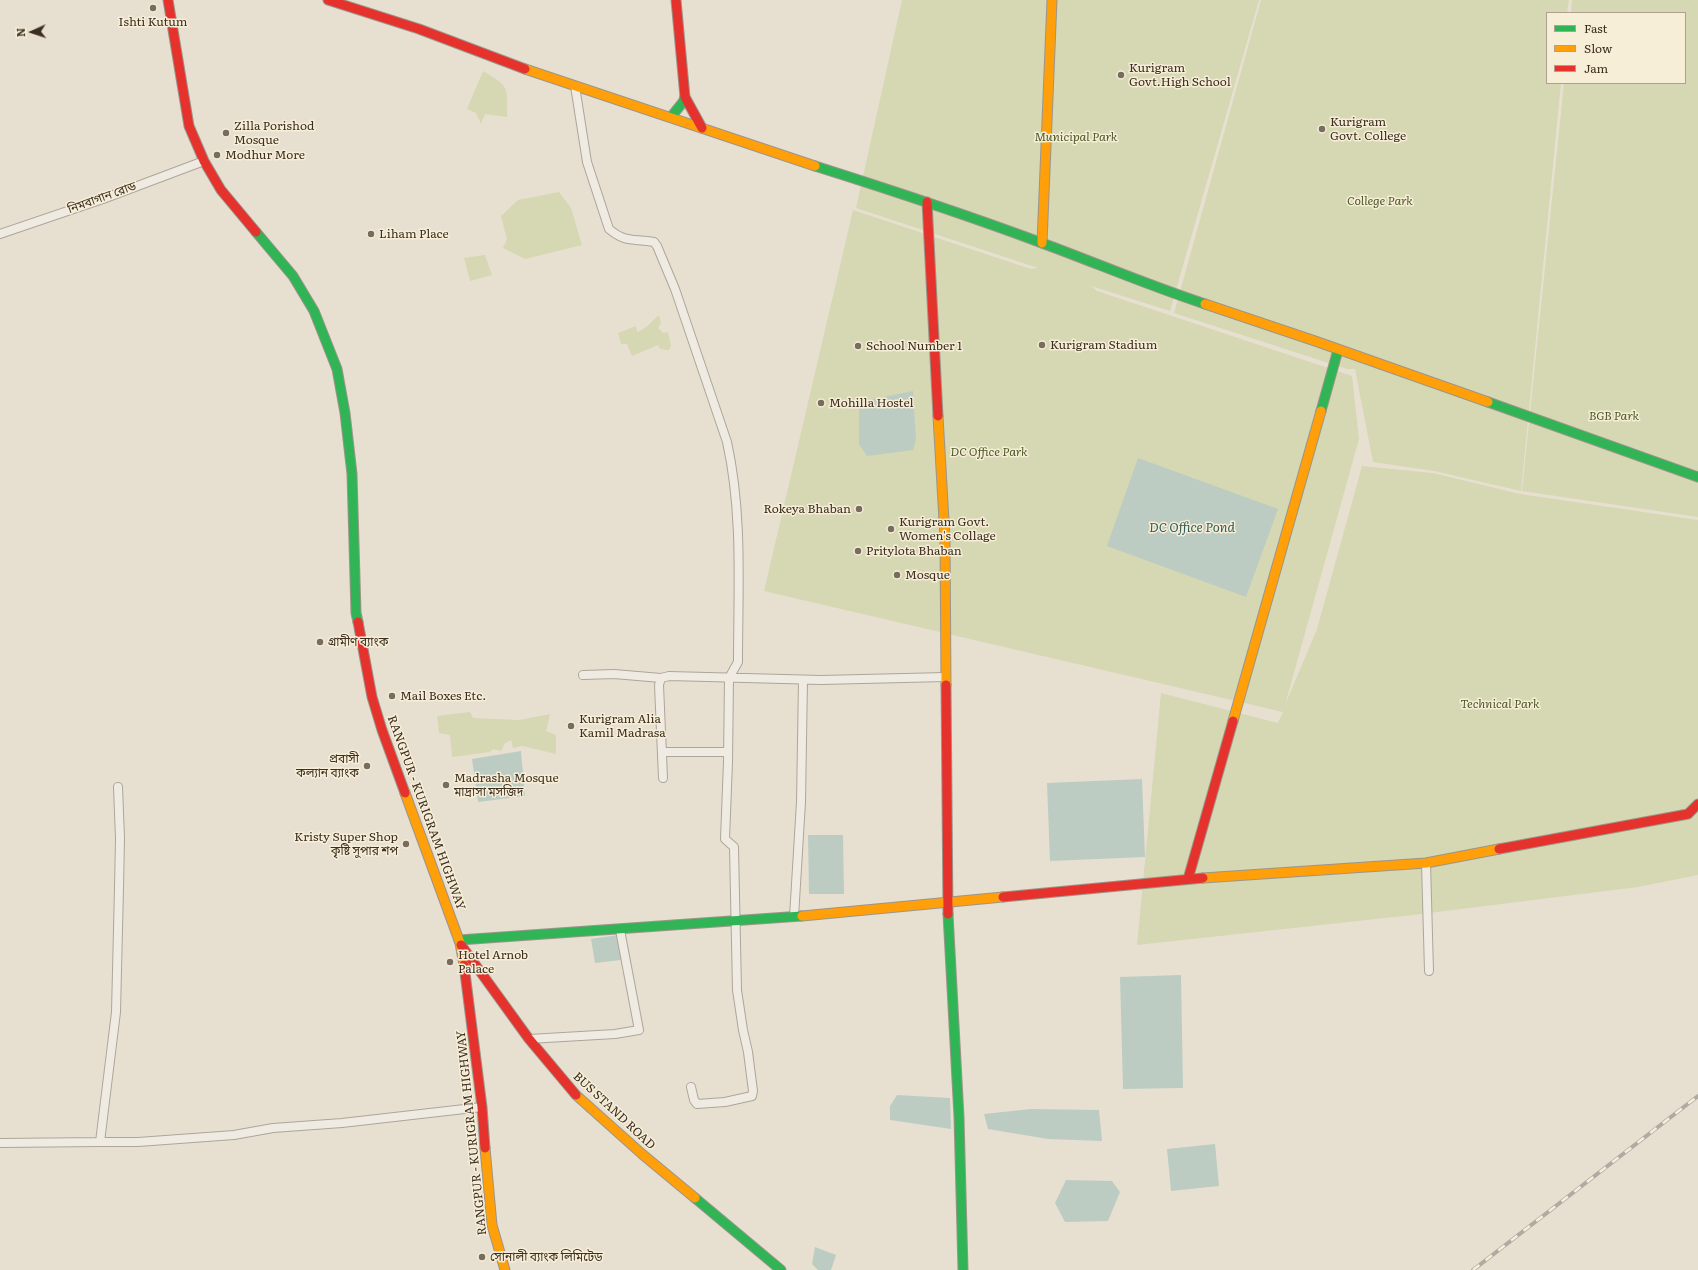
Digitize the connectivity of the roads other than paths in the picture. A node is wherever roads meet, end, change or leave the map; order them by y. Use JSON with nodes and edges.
{"nodes":[{"id":1,"x":168,"y":0,"type":"edge"},
{"id":2,"x":328,"y":0,"type":"edge"},
{"id":3,"x":676,"y":0,"type":"edge"},
{"id":4,"x":1052,"y":0,"type":"edge"},
{"id":5,"x":575,"y":86,"type":"junction"},
{"id":6,"x":685,"y":97,"type":"junction"},
{"id":7,"x":671,"y":117,"type":"junction"},
{"id":8,"x":702,"y":128,"type":"junction"},
{"id":9,"x":204,"y":162,"type":"junction"},
{"id":10,"x":927,"y":202,"type":"junction"},
{"id":11,"x":0,"y":234,"type":"edge"},
{"id":12,"x":1042,"y":243,"type":"junction"},
{"id":13,"x":1338,"y":350,"type":"junction"},
{"id":14,"x":1698,"y":477,"type":"edge"},
{"id":15,"x":583,"y":674,"type":"dead end"},
{"id":16,"x":661,"y":678,"type":"junction"},
{"id":17,"x":729,"y":678,"type":"junction"},
{"id":18,"x":946,"y":678,"type":"junction"},
{"id":19,"x":803,"y":680,"type":"junction"},
{"id":20,"x":662,"y":749,"type":"junction"},
{"id":21,"x":728,"y":752,"type":"junction"},
{"id":22,"x":663,"y":778,"type":"dead end"},
{"id":23,"x":118,"y":788,"type":"dead end"},
{"id":24,"x":1698,"y":804,"type":"edge"},
{"id":25,"x":1426,"y":862,"type":"junction"},
{"id":26,"x":1188,"y":879,"type":"junction"},
{"id":27,"x":947,"y":903,"type":"junction"},
{"id":28,"x":794,"y":917,"type":"junction"},
{"id":29,"x":737,"y":920,"type":"junction"},
{"id":30,"x":620,"y":930,"type":"junction"},
{"id":31,"x":459,"y":941,"type":"junction"},
{"id":32,"x":1429,"y":971,"type":"dead end"},
{"id":33,"x":529,"y":1039,"type":"junction"},
{"id":34,"x":691,"y":1087,"type":"dead end"},
{"id":35,"x":482,"y":1107,"type":"junction"},
{"id":36,"x":0,"y":1142,"type":"edge"},
{"id":37,"x":100,"y":1142,"type":"junction"},
{"id":38,"x":505,"y":1270,"type":"edge"},
{"id":39,"x":781,"y":1270,"type":"edge"},
{"id":40,"x":963,"y":1270,"type":"edge"}],
"edges":[{"from":1,"to":9,"type":"main road","name":"RANGPUR - KURIGRAM HIGHWAY"},
{"from":2,"to":5,"type":"main road"},
{"from":3,"to":6,"type":"main road"},
{"from":4,"to":12,"type":"main road"},
{"from":5,"to":7,"type":"main road"},
{"from":5,"to":17,"type":"street"},
{"from":6,"to":7,"type":"main road"},
{"from":6,"to":8,"type":"main road"},
{"from":7,"to":8,"type":"main road"},
{"from":8,"to":10,"type":"main road"},
{"from":9,"to":11,"type":"street","name":"নিমবাগান রোড"},
{"from":9,"to":31,"type":"main road","name":"RANGPUR - KURIGRAM HIGHWAY"},
{"from":10,"to":12,"type":"main road"},
{"from":10,"to":18,"type":"main road"},
{"from":12,"to":13,"type":"main road"},
{"from":13,"to":14,"type":"main road"},
{"from":13,"to":26,"type":"main road"},
{"from":15,"to":16,"type":"street"},
{"from":16,"to":17,"type":"street"},
{"from":16,"to":20,"type":"street"},
{"from":17,"to":19,"type":"street"},
{"from":17,"to":21,"type":"street"},
{"from":18,"to":19,"type":"street"},
{"from":18,"to":27,"type":"main road"},
{"from":19,"to":28,"type":"street"},
{"from":20,"to":21,"type":"street"},
{"from":20,"to":22,"type":"street"},
{"from":21,"to":29,"type":"street"},
{"from":23,"to":37,"type":"street"},
{"from":24,"to":25,"type":"main road"},
{"from":25,"to":26,"type":"main road"},
{"from":25,"to":32,"type":"street"},
{"from":26,"to":27,"type":"main road"},
{"from":27,"to":28,"type":"main road"},
{"from":27,"to":40,"type":"main road"},
{"from":28,"to":29,"type":"main road"},
{"from":29,"to":30,"type":"main road"},
{"from":29,"to":34,"type":"street"},
{"from":30,"to":31,"type":"main road"},
{"from":30,"to":33,"type":"street"},
{"from":31,"to":33,"type":"main road","name":"BUS STAND ROAD"},
{"from":31,"to":35,"type":"main road","name":"RANGPUR - KURIGRAM HIGHWAY"},
{"from":33,"to":39,"type":"main road","name":"BUS STAND ROAD"},
{"from":35,"to":37,"type":"street"},
{"from":35,"to":38,"type":"main road","name":"RANGPUR - KURIGRAM HIGHWAY"},
{"from":36,"to":37,"type":"street"}]}
